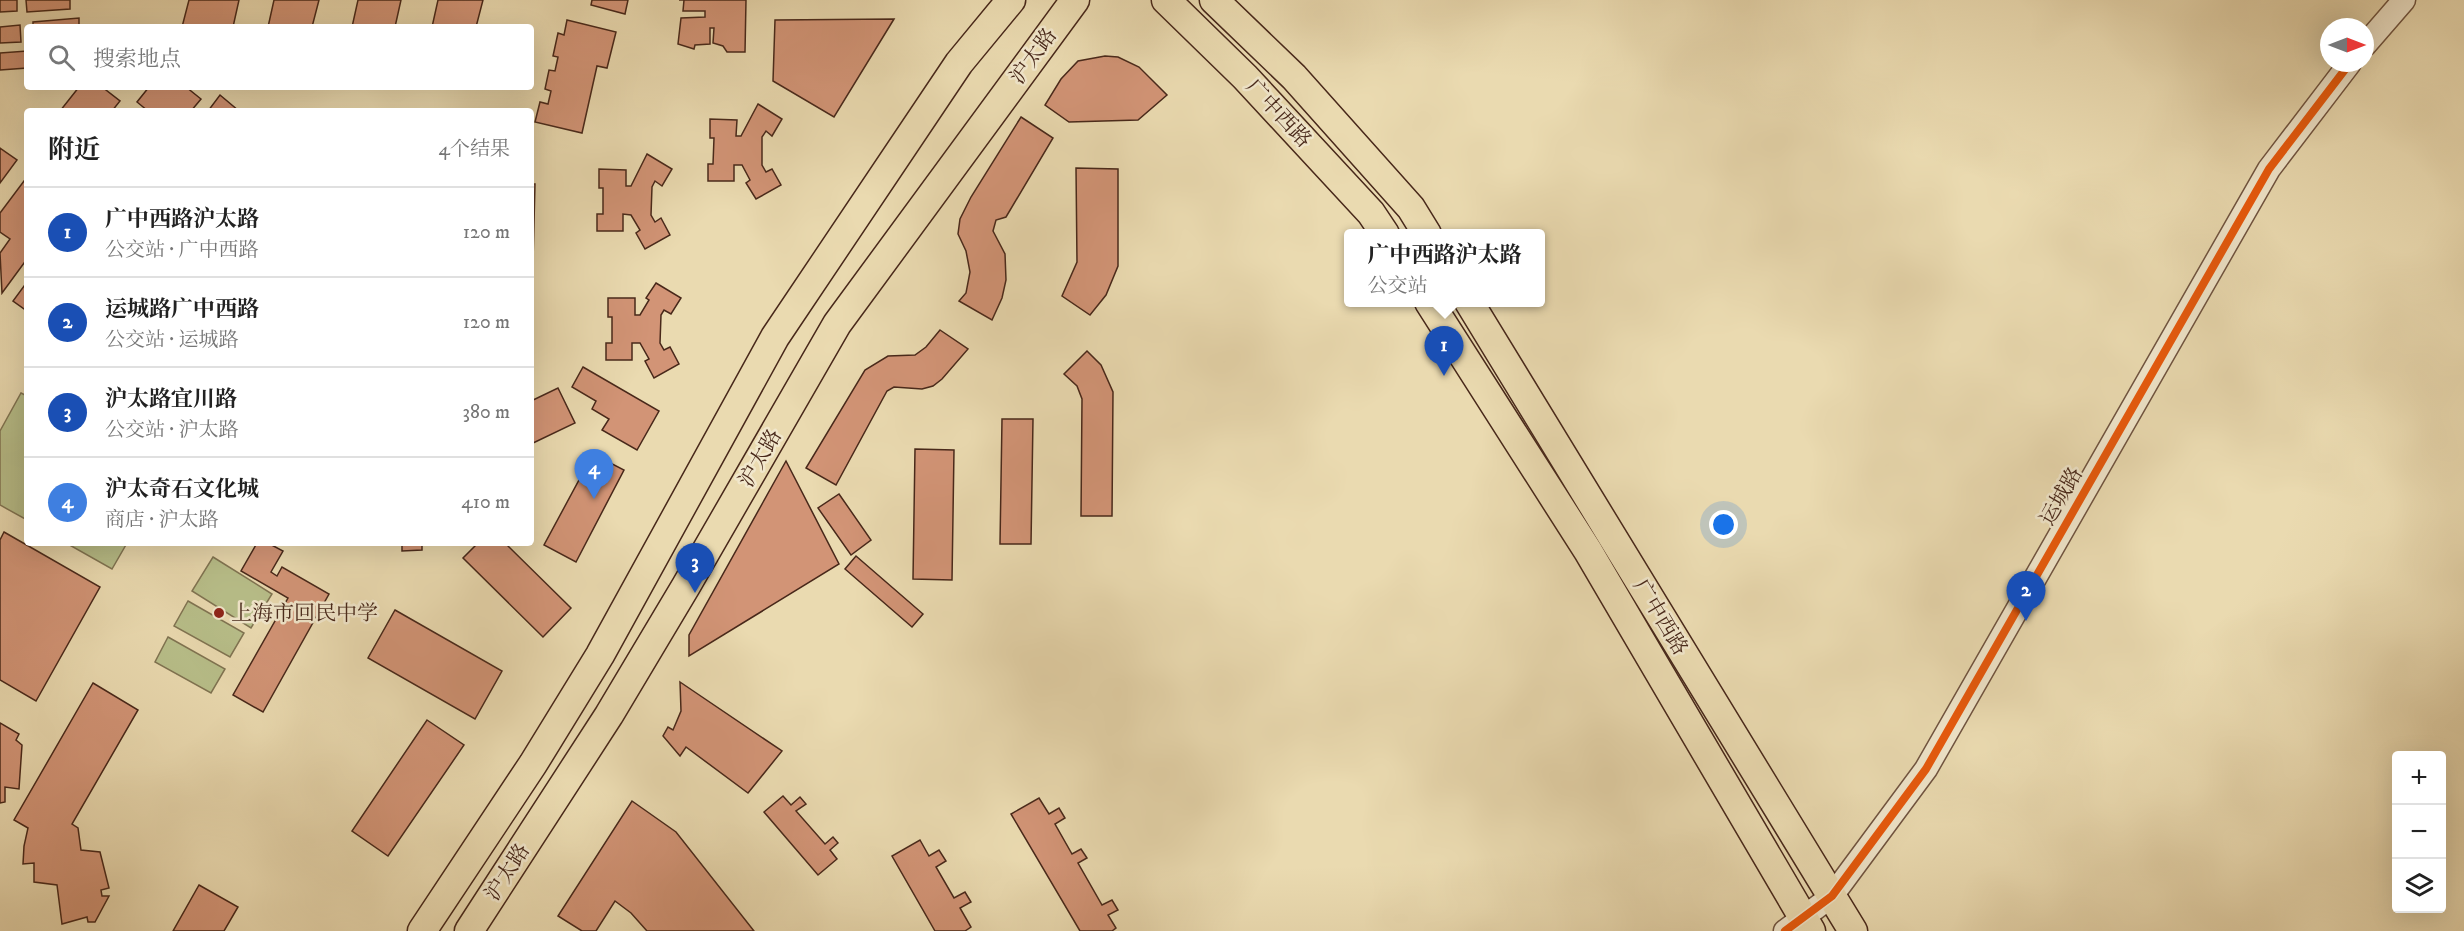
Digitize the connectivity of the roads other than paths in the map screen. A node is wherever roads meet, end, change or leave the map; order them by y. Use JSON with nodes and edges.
{"nodes":[{"id":1,"x":1011,"y":0,"type":"edge"},
{"id":2,"x":1075,"y":0,"type":"edge"},
{"id":3,"x":1166,"y":0,"type":"edge"},
{"id":4,"x":1214,"y":0,"type":"edge"},
{"id":5,"x":2404,"y":0,"type":"edge"},
{"id":6,"x":2374,"y":35,"type":"edge"},
{"id":7,"x":2343,"y":72,"type":"edge"},
{"id":8,"x":1381,"y":229,"type":"edge"},
{"id":9,"x":1423,"y":229,"type":"edge"},
{"id":10,"x":1432,"y":307,"type":"edge"},
{"id":11,"x":1471,"y":307,"type":"edge"},
{"id":12,"x":1832,"y":897,"type":"junction"},
{"id":13,"x":1800,"y":926,"type":"edge"},
{"id":14,"x":422,"y":931,"type":"edge"},
{"id":15,"x":469,"y":931,"type":"edge"},
{"id":16,"x":1853,"y":931,"type":"edge"}],
"edges":[{"from":1,"to":14,"type":"main road","name":"沪太路"},
{"from":2,"to":15,"type":"main road","name":"沪太路"},
{"from":3,"to":8,"type":"main road","name":"广中西路"},
{"from":4,"to":9,"type":"main road","name":"广中西路"},
{"from":5,"to":6,"type":"street"},
{"from":7,"to":12,"type":"street","name":"运城路"},
{"from":10,"to":13,"type":"main road","name":"广中西路"},
{"from":11,"to":12,"type":"main road","name":"广中西路"},
{"from":12,"to":13,"type":"street","name":"运城路"},
{"from":12,"to":16,"type":"main road","name":"广中西路"}]}
